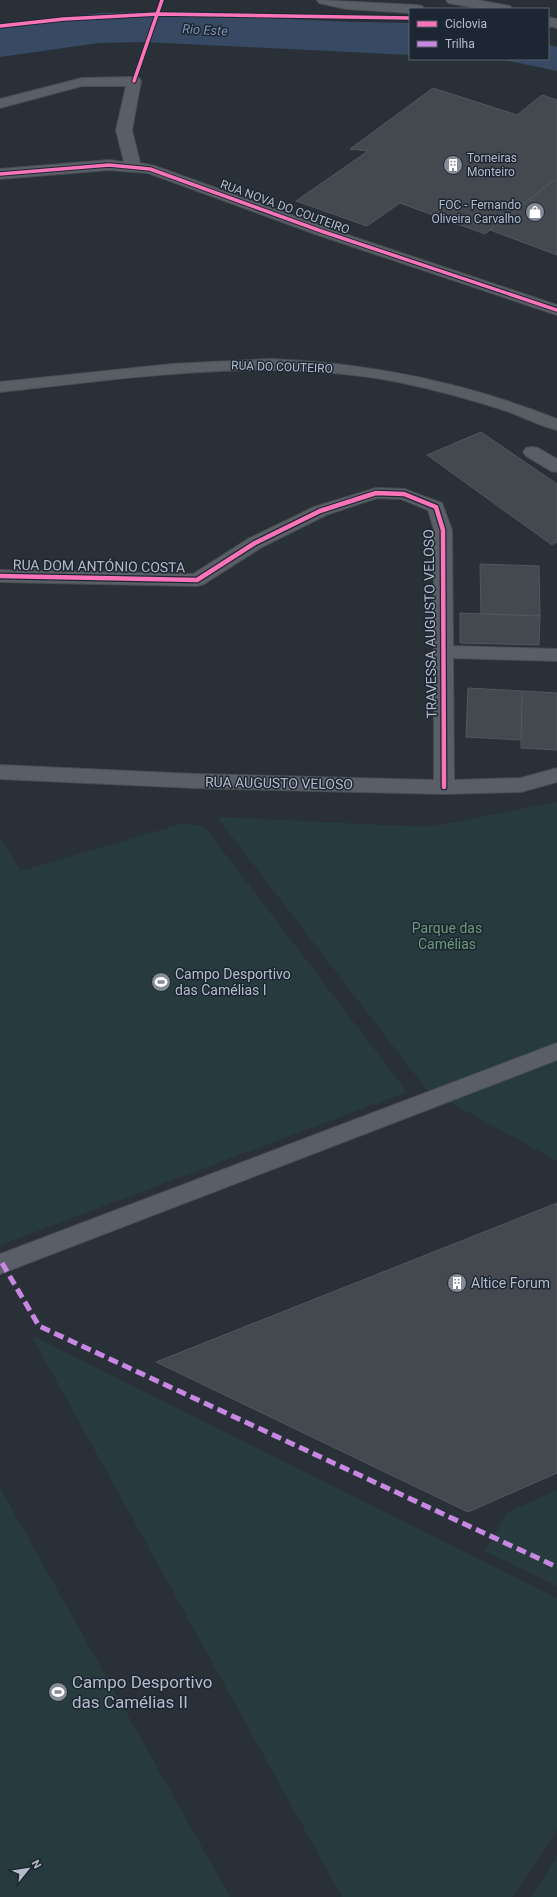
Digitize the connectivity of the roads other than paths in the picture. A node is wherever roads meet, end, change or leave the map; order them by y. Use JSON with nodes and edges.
{"nodes":[{"id":1,"x":324,"y":0,"type":"edge"},
{"id":2,"x":453,"y":0,"type":"edge"},
{"id":3,"x":499,"y":8,"type":"edge"},
{"id":4,"x":409,"y":9,"type":"edge"},
{"id":5,"x":0,"y":104,"type":"edge"},
{"id":6,"x":133,"y":167,"type":"junction"},
{"id":7,"x":0,"y":174,"type":"edge"},
{"id":8,"x":557,"y":310,"type":"edge"},
{"id":9,"x":0,"y":387,"type":"edge"},
{"id":10,"x":557,"y":425,"type":"edge"},
{"id":11,"x":532,"y":452,"type":"dead end"},
{"id":12,"x":557,"y":467,"type":"edge"},
{"id":13,"x":0,"y":576,"type":"edge"},
{"id":14,"x":197,"y":580,"type":"joint"},
{"id":15,"x":443,"y":652,"type":"junction"},
{"id":16,"x":557,"y":655,"type":"edge"},
{"id":17,"x":0,"y":772,"type":"edge"},
{"id":18,"x":557,"y":775,"type":"edge"},
{"id":19,"x":444,"y":787,"type":"junction"},
{"id":20,"x":557,"y":1051,"type":"edge"},
{"id":21,"x":0,"y":1264,"type":"edge"}],
"edges":[{"from":1,"to":4,"type":"street"},
{"from":2,"to":3,"type":"street"},
{"from":5,"to":6,"type":"street"},
{"from":6,"to":7,"type":"street","name":"RUA NOVA DO COUTEIRO"},
{"from":6,"to":8,"type":"street","name":"RUA NOVA DO COUTEIRO"},
{"from":9,"to":10,"type":"main road","name":"RUA DO COUTEIRO"},
{"from":11,"to":12,"type":"street"},
{"from":13,"to":14,"type":"street","name":"RUA DOM ANTÓNIO COSTA"},
{"from":14,"to":15,"type":"street","name":"TRAVESSA AUGUSTO VELOSO"},
{"from":15,"to":16,"type":"street"},
{"from":15,"to":19,"type":"street","name":"TRAVESSA AUGUSTO VELOSO"},
{"from":17,"to":19,"type":"street","name":"RUA AUGUSTO VELOSO"},
{"from":18,"to":19,"type":"street","name":"RUA AUGUSTO VELOSO"},
{"from":20,"to":21,"type":"street"}]}
